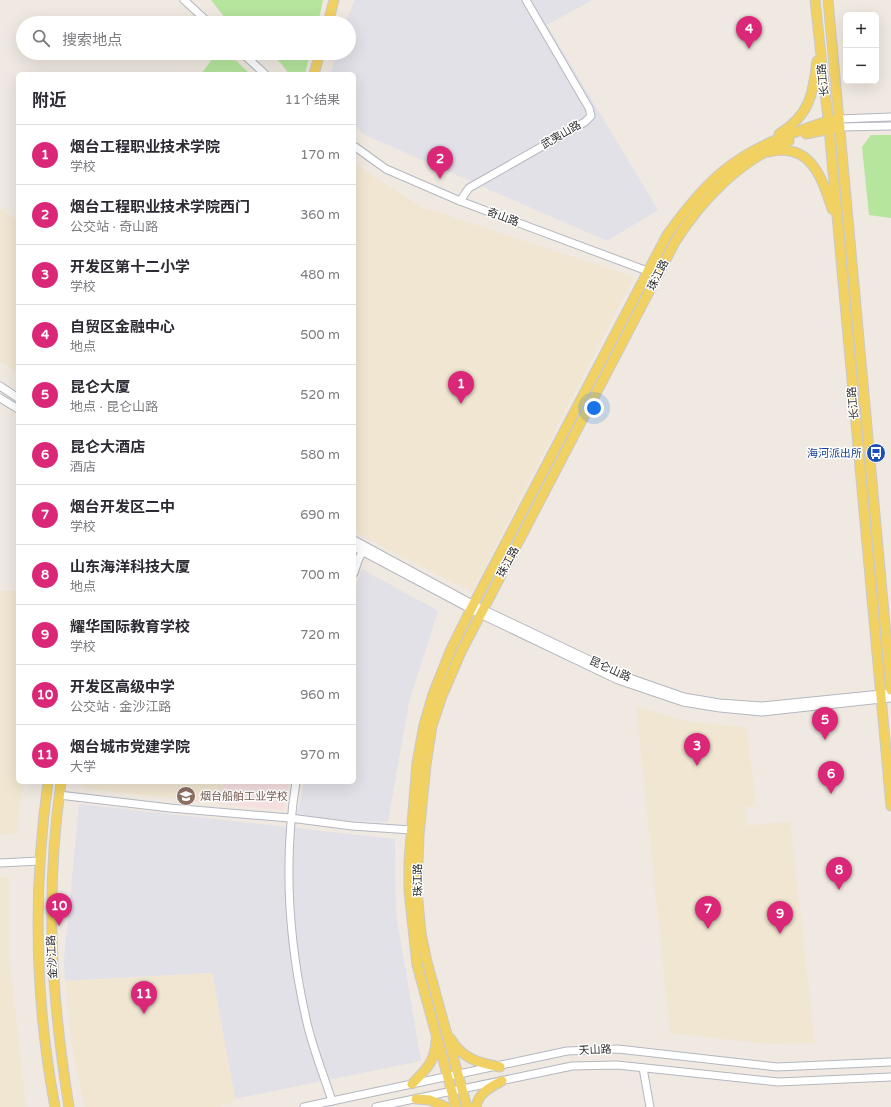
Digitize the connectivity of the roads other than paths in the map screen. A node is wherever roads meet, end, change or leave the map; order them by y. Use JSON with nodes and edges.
{"nodes":[{"id":1,"x":184,"y":0,"type":"edge"},
{"id":2,"x":334,"y":0,"type":"edge"},
{"id":3,"x":526,"y":0,"type":"edge"},
{"id":4,"x":815,"y":0,"type":"edge"},
{"id":5,"x":828,"y":0,"type":"edge"},
{"id":6,"x":201,"y":16,"type":"edge"},
{"id":7,"x":330,"y":16,"type":"edge"},
{"id":8,"x":819,"y":45,"type":"junction"},
{"id":9,"x":250,"y":60,"type":"edge"},
{"id":10,"x":318,"y":60,"type":"edge"},
{"id":11,"x":263,"y":72,"type":"edge"},
{"id":12,"x":315,"y":72,"type":"edge"},
{"id":13,"x":891,"y":117,"type":"edge"},
{"id":14,"x":840,"y":123,"type":"junction"},
{"id":15,"x":828,"y":124,"type":"junction"},
{"id":16,"x":891,"y":126,"type":"edge"},
{"id":17,"x":767,"y":142,"type":"junction"},
{"id":18,"x":356,"y":147,"type":"edge"},
{"id":19,"x":762,"y":154,"type":"junction"},
{"id":20,"x":460,"y":201,"type":"junction"},
{"id":21,"x":837,"y":224,"type":"junction"},
{"id":22,"x":653,"y":274,"type":"junction"},
{"id":23,"x":0,"y":386,"type":"edge"},
{"id":24,"x":16,"y":397,"type":"edge"},
{"id":25,"x":0,"y":398,"type":"edge"},
{"id":26,"x":16,"y":408,"type":"edge"},
{"id":27,"x":356,"y":541,"type":"edge"},
{"id":28,"x":366,"y":546,"type":"junction"},
{"id":29,"x":356,"y":548,"type":"edge"},
{"id":30,"x":356,"y":567,"type":"edge"},
{"id":31,"x":472,"y":607,"type":"junction"},
{"id":32,"x":481,"y":612,"type":"junction"},
{"id":33,"x":891,"y":691,"type":"edge"},
{"id":34,"x":880,"y":696,"type":"junction"},
{"id":35,"x":891,"y":698,"type":"edge"},
{"id":36,"x":48,"y":784,"type":"edge"},
{"id":37,"x":61,"y":784,"type":"edge"},
{"id":38,"x":296,"y":784,"type":"edge"},
{"id":39,"x":59,"y":795,"type":"junction"},
{"id":40,"x":891,"y":806,"type":"edge"},
{"id":41,"x":290,"y":818,"type":"junction"},
{"id":42,"x":410,"y":830,"type":"junction"},
{"id":43,"x":40,"y":861,"type":"junction"},
{"id":44,"x":0,"y":862,"type":"edge"},
{"id":45,"x":441,"y":1033,"type":"junction"},
{"id":46,"x":891,"y":1062,"type":"edge"},
{"id":47,"x":500,"y":1067,"type":"junction"},
{"id":48,"x":643,"y":1068,"type":"junction"},
{"id":49,"x":458,"y":1075,"type":"junction"},
{"id":50,"x":448,"y":1077,"type":"junction"},
{"id":51,"x":891,"y":1077,"type":"edge"},
{"id":52,"x":502,"y":1081,"type":"junction"},
{"id":53,"x":412,"y":1084,"type":"junction"},
{"id":54,"x":461,"y":1089,"type":"junction"},
{"id":55,"x":451,"y":1091,"type":"junction"},
{"id":56,"x":416,"y":1099,"type":"junction"},
{"id":57,"x":332,"y":1101,"type":"junction"},
{"id":58,"x":55,"y":1107,"type":"edge"},
{"id":59,"x":69,"y":1107,"type":"edge"},
{"id":60,"x":304,"y":1107,"type":"edge"},
{"id":61,"x":376,"y":1107,"type":"edge"},
{"id":62,"x":446,"y":1107,"type":"edge"},
{"id":63,"x":456,"y":1107,"type":"edge"},
{"id":64,"x":467,"y":1107,"type":"edge"},
{"id":65,"x":476,"y":1107,"type":"edge"},
{"id":66,"x":650,"y":1107,"type":"edge"}],
"edges":[{"from":1,"to":6,"type":"street"},
{"from":2,"to":7,"type":"main road"},
{"from":3,"to":20,"type":"street","name":"武夷山路"},
{"from":4,"to":8,"type":"main road","name":"长江路"},
{"from":5,"to":14,"type":"main road","name":"长江路"},
{"from":8,"to":15,"type":"main road","name":"长江路"},
{"from":8,"to":17,"type":"main road"},
{"from":9,"to":11,"type":"street"},
{"from":10,"to":12,"type":"main road"},
{"from":13,"to":14,"type":"street"},
{"from":14,"to":15,"type":"main road","name":"珠江路"},
{"from":14,"to":16,"type":"street"},
{"from":14,"to":33,"type":"main road","name":"长江路"},
{"from":15,"to":17,"type":"main road"},
{"from":15,"to":19,"type":"main road","name":"珠江路"},
{"from":15,"to":21,"type":"main road","name":"长江路"},
{"from":17,"to":22,"type":"main road"},
{"from":18,"to":20,"type":"street","name":"奇山路"},
{"from":19,"to":21,"type":"main road"},
{"from":19,"to":22,"type":"main road","name":"珠江路"},
{"from":20,"to":22,"type":"street","name":"奇山路"},
{"from":21,"to":34,"type":"main road","name":"长江路"},
{"from":22,"to":31,"type":"main road"},
{"from":22,"to":32,"type":"main road","name":"珠江路"},
{"from":23,"to":24,"type":"street"},
{"from":25,"to":26,"type":"street"},
{"from":27,"to":28,"type":"street","name":"昆仑山路"},
{"from":28,"to":30,"type":"street"},
{"from":28,"to":31,"type":"street","name":"昆仑山路"},
{"from":29,"to":31,"type":"street","name":"昆仑山路"},
{"from":31,"to":32,"type":"street","name":"昆仑山路"},
{"from":31,"to":42,"type":"main road"},
{"from":32,"to":34,"type":"street","name":"昆仑山路"},
{"from":32,"to":45,"type":"main road","name":"珠江路"},
{"from":33,"to":34,"type":"street","name":"昆仑山路"},
{"from":34,"to":35,"type":"street","name":"昆仑山路"},
{"from":34,"to":40,"type":"main road","name":"长江路"},
{"from":36,"to":43,"type":"main road","name":"金沙江路"},
{"from":37,"to":39,"type":"main road","name":"金沙江路"},
{"from":38,"to":41,"type":"street"},
{"from":39,"to":41,"type":"street"},
{"from":39,"to":59,"type":"main road","name":"金沙江路"},
{"from":41,"to":42,"type":"street"},
{"from":41,"to":57,"type":"street"},
{"from":42,"to":45,"type":"main road"},
{"from":43,"to":44,"type":"street"},
{"from":43,"to":58,"type":"main road","name":"金沙江路"},
{"from":45,"to":47,"type":"main road"},
{"from":45,"to":49,"type":"main road","name":"珠江路"},
{"from":45,"to":50,"type":"main road"},
{"from":45,"to":53,"type":"main road"},
{"from":46,"to":47,"type":"street","name":"天山路"},
{"from":47,"to":49,"type":"street","name":"天山路"},
{"from":48,"to":51,"type":"street","name":"天山路"},
{"from":48,"to":52,"type":"street","name":"天山路"},
{"from":48,"to":66,"type":"street"},
{"from":49,"to":50,"type":"street","name":"天山路"},
{"from":49,"to":54,"type":"main road","name":"珠江路"},
{"from":50,"to":53,"type":"street","name":"天山路"},
{"from":50,"to":55,"type":"main road"},
{"from":52,"to":54,"type":"street","name":"天山路"},
{"from":52,"to":65,"type":"main road"},
{"from":53,"to":57,"type":"street","name":"天山路"},
{"from":54,"to":55,"type":"street","name":"天山路"},
{"from":54,"to":64,"type":"main road","name":"珠江路"},
{"from":55,"to":56,"type":"street","name":"天山路"},
{"from":55,"to":63,"type":"main road"},
{"from":56,"to":61,"type":"street","name":"天山路"},
{"from":56,"to":62,"type":"main road"},
{"from":57,"to":60,"type":"street","name":"天山路"}]}
